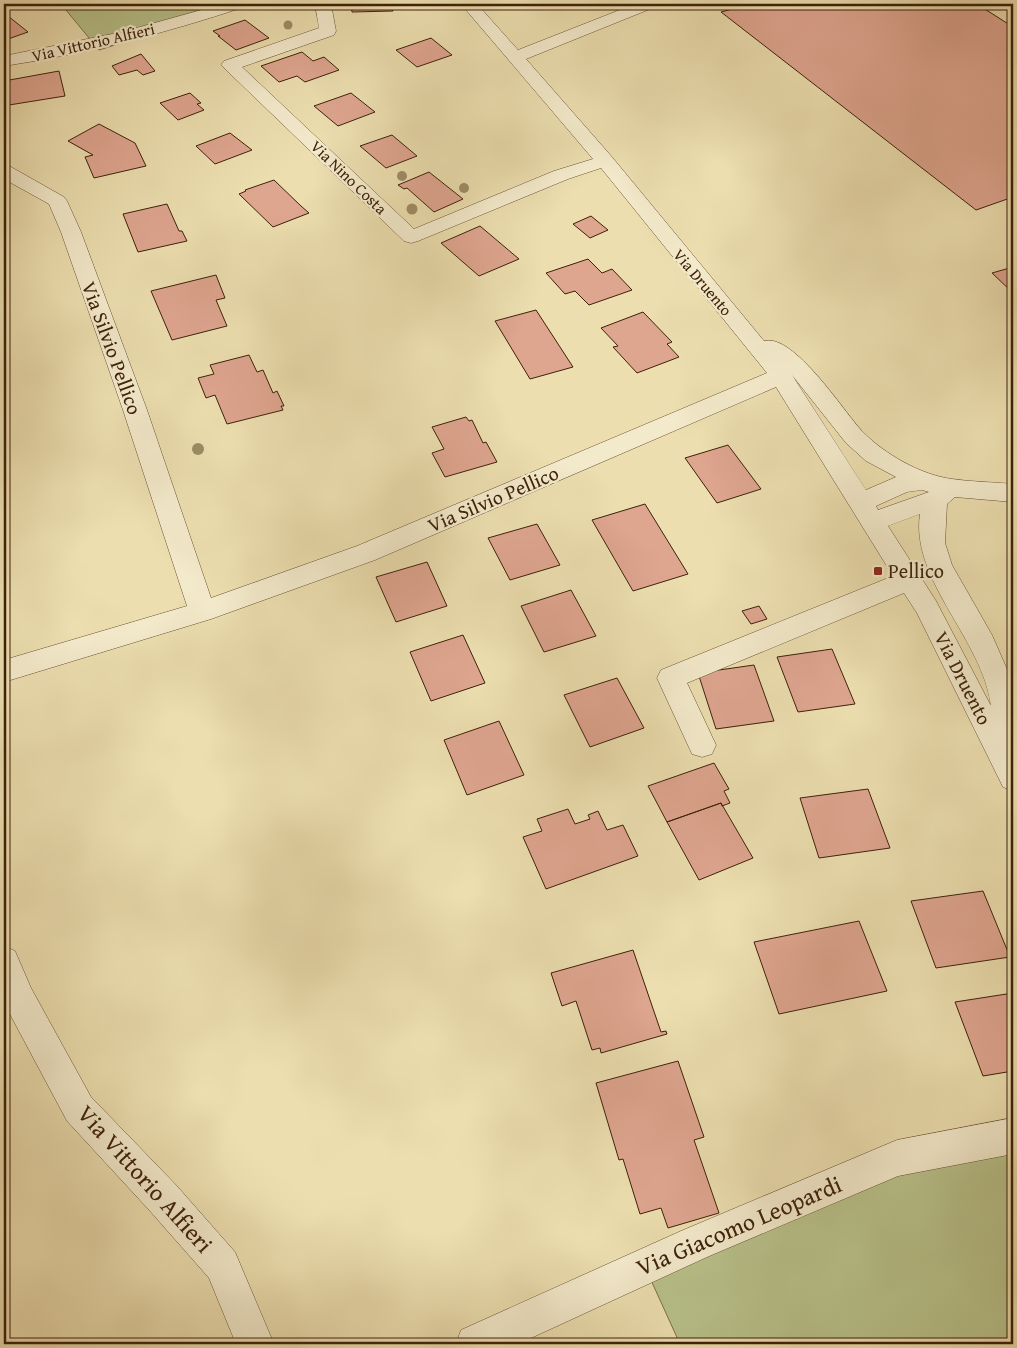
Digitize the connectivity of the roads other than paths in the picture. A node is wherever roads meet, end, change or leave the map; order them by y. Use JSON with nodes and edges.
{"nodes":[{"id":1,"x":238,"y":4,"type":"edge"},
{"id":2,"x":323,"y":4,"type":"edge"},
{"id":3,"x":469,"y":4,"type":"edge"},
{"id":4,"x":649,"y":4,"type":"edge"},
{"id":5,"x":515,"y":57,"type":"junction"},
{"id":6,"x":4,"y":61,"type":"edge"},
{"id":7,"x":604,"y":160,"type":"junction"},
{"id":8,"x":4,"y":171,"type":"edge"},
{"id":9,"x":744,"y":332,"type":"junction"},
{"id":10,"x":781,"y":376,"type":"junction"},
{"id":11,"x":936,"y":490,"type":"junction"},
{"id":12,"x":1013,"y":493,"type":"edge"},
{"id":13,"x":868,"y":512,"type":"junction"},
{"id":14,"x":910,"y":580,"type":"junction"},
{"id":15,"x":202,"y":612,"type":"junction"},
{"id":16,"x":4,"y":671,"type":"edge"},
{"id":17,"x":702,"y":745,"type":"dead end"},
{"id":18,"x":1013,"y":769,"type":"edge"},
{"id":19,"x":1013,"y":778,"type":"edge"},
{"id":20,"x":4,"y":962,"type":"edge"},
{"id":21,"x":1013,"y":1136,"type":"edge"},
{"id":22,"x":254,"y":1344,"type":"edge"},
{"id":23,"x":475,"y":1344,"type":"edge"}],
"edges":[{"from":1,"to":6,"type":"street","name":"Via Vittorio Alfieri"},
{"from":2,"to":7,"type":"street","name":"Via Nino Costa"},
{"from":3,"to":5,"type":"street","name":"Via Druento"},
{"from":4,"to":5,"type":"street"},
{"from":5,"to":7,"type":"street","name":"Via Druento"},
{"from":7,"to":9,"type":"street","name":"Via Druento"},
{"from":8,"to":15,"type":"street","name":"Via Silvio Pellico"},
{"from":9,"to":10,"type":"street","name":"Via Druento"},
{"from":9,"to":11,"type":"street"},
{"from":10,"to":13,"type":"street","name":"Via Druento"},
{"from":10,"to":15,"type":"street","name":"Via Silvio Pellico"},
{"from":11,"to":12,"type":"street"},
{"from":11,"to":13,"type":"street"},
{"from":11,"to":18,"type":"street"},
{"from":13,"to":14,"type":"street","name":"Via Druento"},
{"from":14,"to":17,"type":"street"},
{"from":14,"to":19,"type":"street","name":"Via Druento"},
{"from":15,"to":16,"type":"street","name":"Via Silvio Pellico"},
{"from":20,"to":22,"type":"street","name":"Via Vittorio Alfieri"},
{"from":21,"to":23,"type":"street","name":"Via Giacomo Leopardi"}]}
